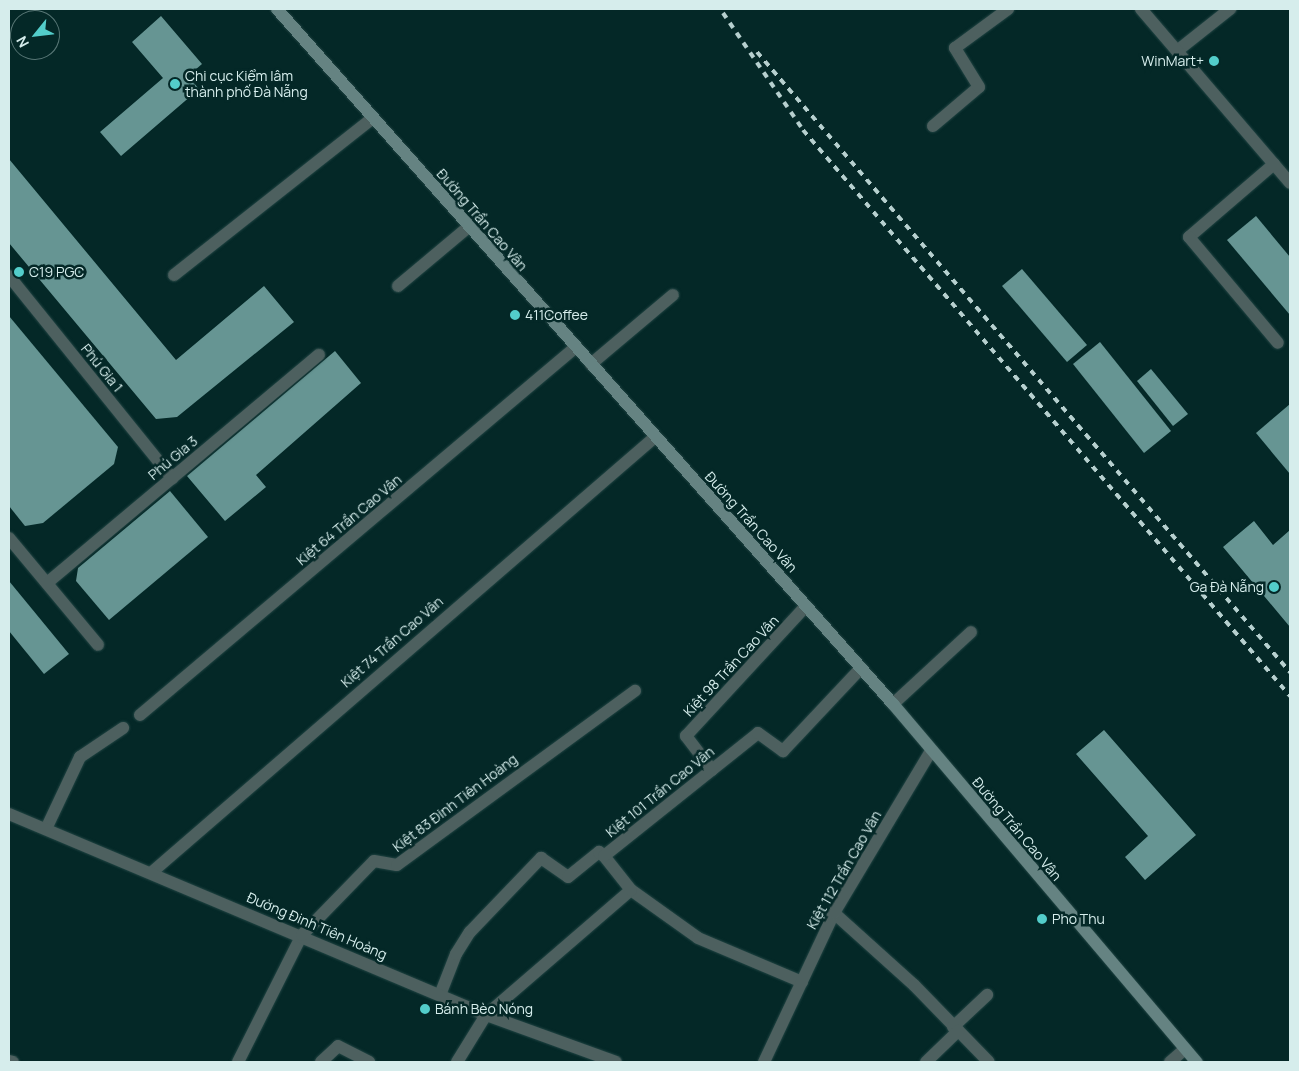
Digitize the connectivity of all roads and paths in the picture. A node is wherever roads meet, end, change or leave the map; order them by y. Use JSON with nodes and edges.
{"nodes":[{"id":1,"x":276,"y":9,"type":"edge"},
{"id":2,"x":1008,"y":9,"type":"edge"},
{"id":3,"x":1141,"y":9,"type":"edge"},
{"id":4,"x":1230,"y":9,"type":"edge"},
{"id":5,"x":1177,"y":51,"type":"junction"},
{"id":6,"x":373,"y":118,"type":"junction"},
{"id":7,"x":933,"y":126,"type":"dead end"},
{"id":8,"x":1274,"y":164,"type":"junction"},
{"id":9,"x":1290,"y":183,"type":"edge"},
{"id":10,"x":468,"y":228,"type":"junction"},
{"id":11,"x":174,"y":275,"type":"dead end"},
{"id":12,"x":9,"y":276,"type":"edge"},
{"id":13,"x":398,"y":286,"type":"dead end"},
{"id":14,"x":673,"y":295,"type":"dead end"},
{"id":15,"x":1278,"y":342,"type":"dead end"},
{"id":16,"x":576,"y":348,"type":"junction"},
{"id":17,"x":319,"y":355,"type":"dead end"},
{"id":18,"x":591,"y":364,"type":"junction"},
{"id":19,"x":656,"y":437,"type":"junction"},
{"id":20,"x":172,"y":478,"type":"junction"},
{"id":21,"x":9,"y":538,"type":"edge"},
{"id":22,"x":47,"y":583,"type":"junction"},
{"id":23,"x":806,"y":606,"type":"junction"},
{"id":24,"x":971,"y":632,"type":"dead end"},
{"id":25,"x":98,"y":645,"type":"dead end"},
{"id":26,"x":861,"y":668,"type":"junction"},
{"id":27,"x":635,"y":691,"type":"dead end"},
{"id":28,"x":893,"y":704,"type":"junction"},
{"id":29,"x":140,"y":715,"type":"dead end"},
{"id":30,"x":123,"y":728,"type":"dead end"},
{"id":31,"x":931,"y":751,"type":"junction"},
{"id":32,"x":712,"y":770,"type":"junction"},
{"id":33,"x":9,"y":814,"type":"edge"},
{"id":34,"x":46,"y":829,"type":"junction"},
{"id":35,"x":604,"y":856,"type":"junction"},
{"id":36,"x":151,"y":873,"type":"junction"},
{"id":37,"x":631,"y":890,"type":"junction"},
{"id":38,"x":834,"y":913,"type":"junction"},
{"id":39,"x":302,"y":935,"type":"junction"},
{"id":40,"x":802,"y":982,"type":"junction"},
{"id":41,"x":440,"y":995,"type":"junction"},
{"id":42,"x":987,"y":995,"type":"dead end"},
{"id":43,"x":486,"y":1015,"type":"junction"},
{"id":44,"x":955,"y":1029,"type":"junction"},
{"id":45,"x":1185,"y":1049,"type":"junction"},
{"id":46,"x":238,"y":1062,"type":"edge"},
{"id":47,"x":321,"y":1062,"type":"edge"},
{"id":48,"x":369,"y":1062,"type":"edge"},
{"id":49,"x":457,"y":1062,"type":"edge"},
{"id":50,"x":616,"y":1062,"type":"edge"},
{"id":51,"x":764,"y":1062,"type":"edge"},
{"id":52,"x":926,"y":1062,"type":"edge"},
{"id":53,"x":989,"y":1062,"type":"edge"},
{"id":54,"x":1170,"y":1062,"type":"edge"},
{"id":55,"x":1197,"y":1062,"type":"edge"}],
"edges":[{"from":1,"to":6,"type":"main road","name":"Đường Trần Cao Vân"},
{"from":2,"to":7,"type":"street"},
{"from":3,"to":5,"type":"street"},
{"from":4,"to":5,"type":"street"},
{"from":5,"to":8,"type":"street"},
{"from":6,"to":10,"type":"main road","name":"Đường Trần Cao Vân"},
{"from":6,"to":11,"type":"street"},
{"from":8,"to":9,"type":"street"},
{"from":8,"to":15,"type":"street"},
{"from":10,"to":13,"type":"street"},
{"from":10,"to":16,"type":"main road","name":"Đường Trần Cao Vân"},
{"from":12,"to":20,"type":"street","name":"Phú Gia 1"},
{"from":14,"to":18,"type":"street"},
{"from":16,"to":18,"type":"main road","name":"Đường Trần Cao Vân"},
{"from":16,"to":29,"type":"street","name":"Kiệt 64 Trần Cao Vân"},
{"from":17,"to":20,"type":"street","name":"Phú Gia 3"},
{"from":18,"to":19,"type":"main road","name":"Đường Trần Cao Vân"},
{"from":19,"to":23,"type":"main road","name":"Đường Trần Cao Vân"},
{"from":19,"to":36,"type":"street","name":"Kiệt 74 Trần Cao Vân"},
{"from":20,"to":22,"type":"street","name":"Phú Gia 3"},
{"from":21,"to":22,"type":"street"},
{"from":22,"to":25,"type":"street"},
{"from":23,"to":26,"type":"main road","name":"Đường Trần Cao Vân"},
{"from":23,"to":32,"type":"street","name":"Kiệt 98 Trần Cao Vân"},
{"from":24,"to":28,"type":"street"},
{"from":26,"to":28,"type":"main road","name":"Đường Trần Cao Vân"},
{"from":26,"to":32,"type":"street","name":"Kiệt 101 Trần Cao Vân"},
{"from":27,"to":39,"type":"street","name":"Kiệt 83 Đinh Tiên Hoàng"},
{"from":28,"to":31,"type":"main road","name":"Đường Trần Cao Vân"},
{"from":30,"to":34,"type":"street"},
{"from":31,"to":38,"type":"street","name":"Kiệt 112 Trần Cao Vân"},
{"from":31,"to":45,"type":"main road","name":"Đường Trần Cao Vân"},
{"from":32,"to":35,"type":"street","name":"Kiệt 101 Trần Cao Vân"},
{"from":33,"to":34,"type":"street","name":"Đường Đinh Tiên Hoàng"},
{"from":34,"to":36,"type":"street","name":"Đường Đinh Tiên Hoàng"},
{"from":35,"to":37,"type":"street","name":"Kiệt 101 Trần Cao Vân"},
{"from":35,"to":41,"type":"street"},
{"from":36,"to":39,"type":"street","name":"Đường Đinh Tiên Hoàng"},
{"from":37,"to":40,"type":"street","name":"Kiệt 101 Trần Cao Vân"},
{"from":37,"to":43,"type":"street"},
{"from":38,"to":40,"type":"street","name":"Kiệt 112 Trần Cao Vân"},
{"from":38,"to":44,"type":"street"},
{"from":39,"to":41,"type":"street","name":"Đường Đinh Tiên Hoàng"},
{"from":39,"to":46,"type":"street"},
{"from":40,"to":51,"type":"street","name":"Kiệt 112 Trần Cao Vân"},
{"from":41,"to":43,"type":"street","name":"Đường Đinh Tiên Hoàng"},
{"from":42,"to":44,"type":"street"},
{"from":43,"to":49,"type":"street"},
{"from":43,"to":50,"type":"street","name":"Đường Đinh Tiên Hoàng"},
{"from":44,"to":52,"type":"street"},
{"from":44,"to":53,"type":"street"},
{"from":45,"to":54,"type":"street"},
{"from":45,"to":55,"type":"main road","name":"Đường Trần Cao Vân"},
{"from":47,"to":48,"type":"street"}]}
